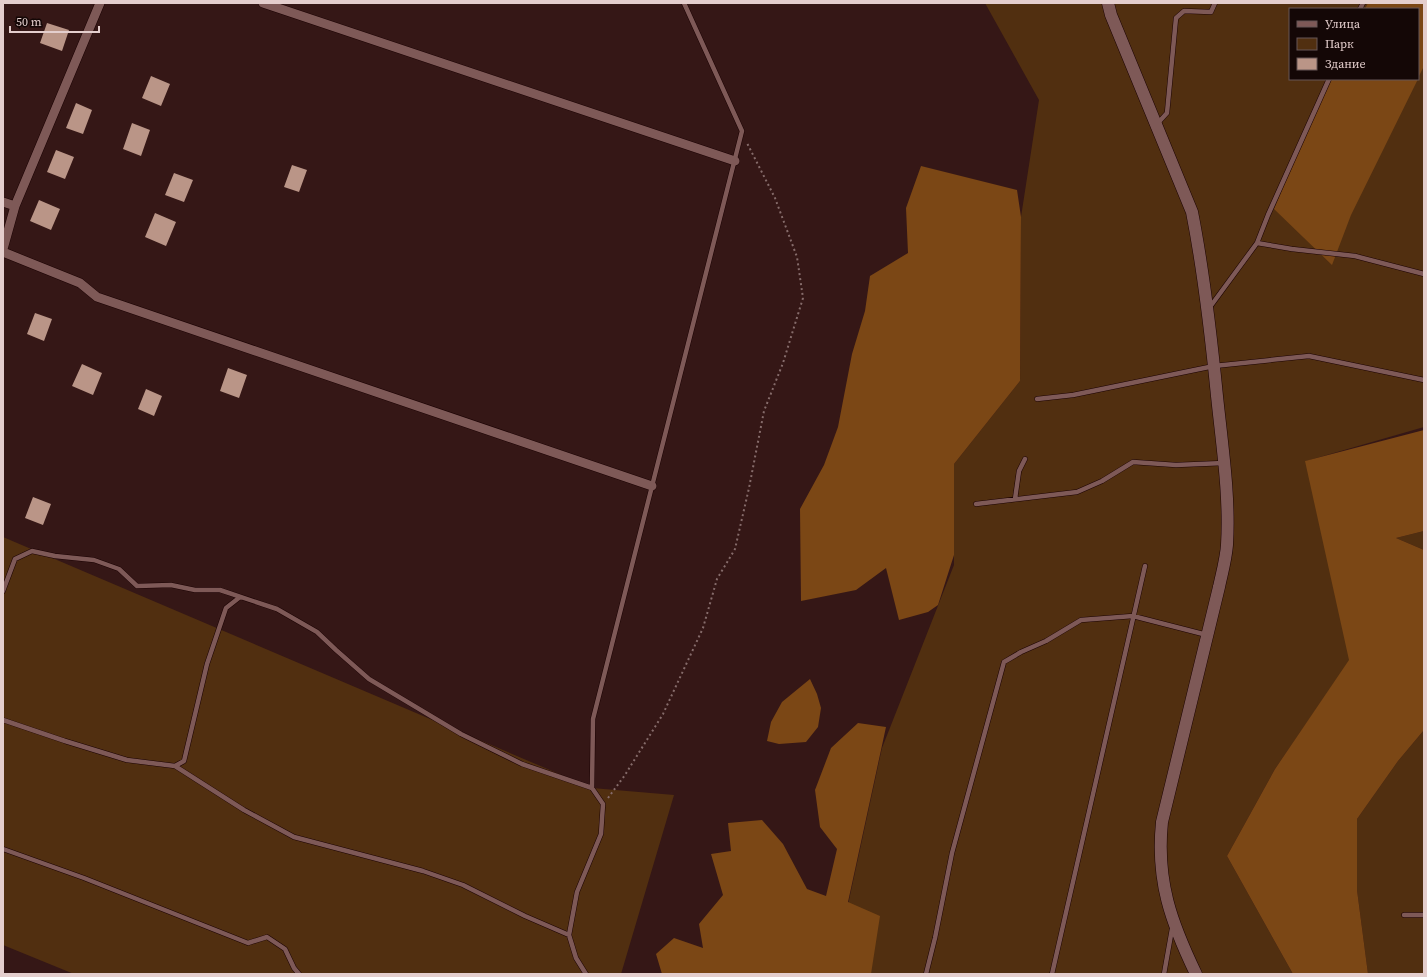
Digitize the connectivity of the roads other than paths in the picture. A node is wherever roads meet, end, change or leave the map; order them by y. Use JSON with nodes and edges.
{"nodes":[{"id":1,"x":100,"y":3,"type":"edge"},
{"id":2,"x":262,"y":3,"type":"edge"},
{"id":3,"x":684,"y":3,"type":"edge"},
{"id":4,"x":1108,"y":3,"type":"edge"},
{"id":5,"x":1216,"y":3,"type":"edge"},
{"id":6,"x":1329,"y":80,"type":"edge"},
{"id":7,"x":1157,"y":124,"type":"junction"},
{"id":8,"x":735,"y":161,"type":"junction"},
{"id":9,"x":3,"y":202,"type":"edge"},
{"id":10,"x":15,"y":206,"type":"junction"},
{"id":11,"x":1257,"y":243,"type":"junction"},
{"id":12,"x":3,"y":250,"type":"edge"},
{"id":13,"x":1424,"y":274,"type":"edge"},
{"id":14,"x":1207,"y":311,"type":"junction"},
{"id":15,"x":1214,"y":366,"type":"junction"},
{"id":16,"x":1424,"y":380,"type":"edge"},
{"id":17,"x":1037,"y":399,"type":"dead end"},
{"id":18,"x":1025,"y":459,"type":"dead end"},
{"id":19,"x":1224,"y":463,"type":"junction"},
{"id":20,"x":652,"y":486,"type":"junction"},
{"id":21,"x":1015,"y":499,"type":"junction"},
{"id":22,"x":976,"y":504,"type":"dead end"},
{"id":23,"x":1145,"y":566,"type":"dead end"},
{"id":24,"x":3,"y":591,"type":"edge"},
{"id":25,"x":240,"y":597,"type":"junction"},
{"id":26,"x":1133,"y":616,"type":"junction"},
{"id":27,"x":1208,"y":635,"type":"junction"},
{"id":28,"x":3,"y":720,"type":"edge"},
{"id":29,"x":175,"y":766,"type":"junction"},
{"id":30,"x":592,"y":788,"type":"junction"},
{"id":31,"x":3,"y":849,"type":"edge"},
{"id":32,"x":1404,"y":915,"type":"dead end"},
{"id":33,"x":1424,"y":915,"type":"edge"},
{"id":34,"x":1174,"y":922,"type":"junction"},
{"id":35,"x":569,"y":935,"type":"junction"},
{"id":36,"x":299,"y":974,"type":"edge"},
{"id":37,"x":586,"y":974,"type":"edge"},
{"id":38,"x":926,"y":974,"type":"edge"},
{"id":39,"x":1052,"y":974,"type":"edge"},
{"id":40,"x":1164,"y":974,"type":"edge"},
{"id":41,"x":1196,"y":974,"type":"edge"}],
"edges":[{"from":1,"to":10,"type":"street"},
{"from":2,"to":8,"type":"street"},
{"from":3,"to":8,"type":"lane"},
{"from":4,"to":7,"type":"street"},
{"from":5,"to":7,"type":"lane"},
{"from":6,"to":11,"type":"lane"},
{"from":7,"to":14,"type":"street"},
{"from":8,"to":20,"type":"lane"},
{"from":9,"to":10,"type":"street"},
{"from":10,"to":12,"type":"street"},
{"from":11,"to":13,"type":"lane"},
{"from":11,"to":14,"type":"lane"},
{"from":12,"to":20,"type":"street"},
{"from":14,"to":15,"type":"street"},
{"from":15,"to":16,"type":"lane"},
{"from":15,"to":17,"type":"lane"},
{"from":15,"to":19,"type":"street"},
{"from":18,"to":21,"type":"lane"},
{"from":19,"to":21,"type":"lane"},
{"from":19,"to":27,"type":"street"},
{"from":20,"to":30,"type":"lane"},
{"from":21,"to":22,"type":"lane"},
{"from":23,"to":26,"type":"lane"},
{"from":24,"to":25,"type":"lane"},
{"from":25,"to":29,"type":"lane"},
{"from":25,"to":30,"type":"lane"},
{"from":26,"to":27,"type":"lane"},
{"from":26,"to":38,"type":"lane"},
{"from":26,"to":39,"type":"lane"},
{"from":27,"to":34,"type":"street"},
{"from":28,"to":29,"type":"lane"},
{"from":29,"to":35,"type":"lane"},
{"from":30,"to":35,"type":"lane"},
{"from":31,"to":36,"type":"lane"},
{"from":32,"to":33,"type":"lane"},
{"from":34,"to":40,"type":"lane"},
{"from":34,"to":41,"type":"street"},
{"from":35,"to":37,"type":"lane"}]}
